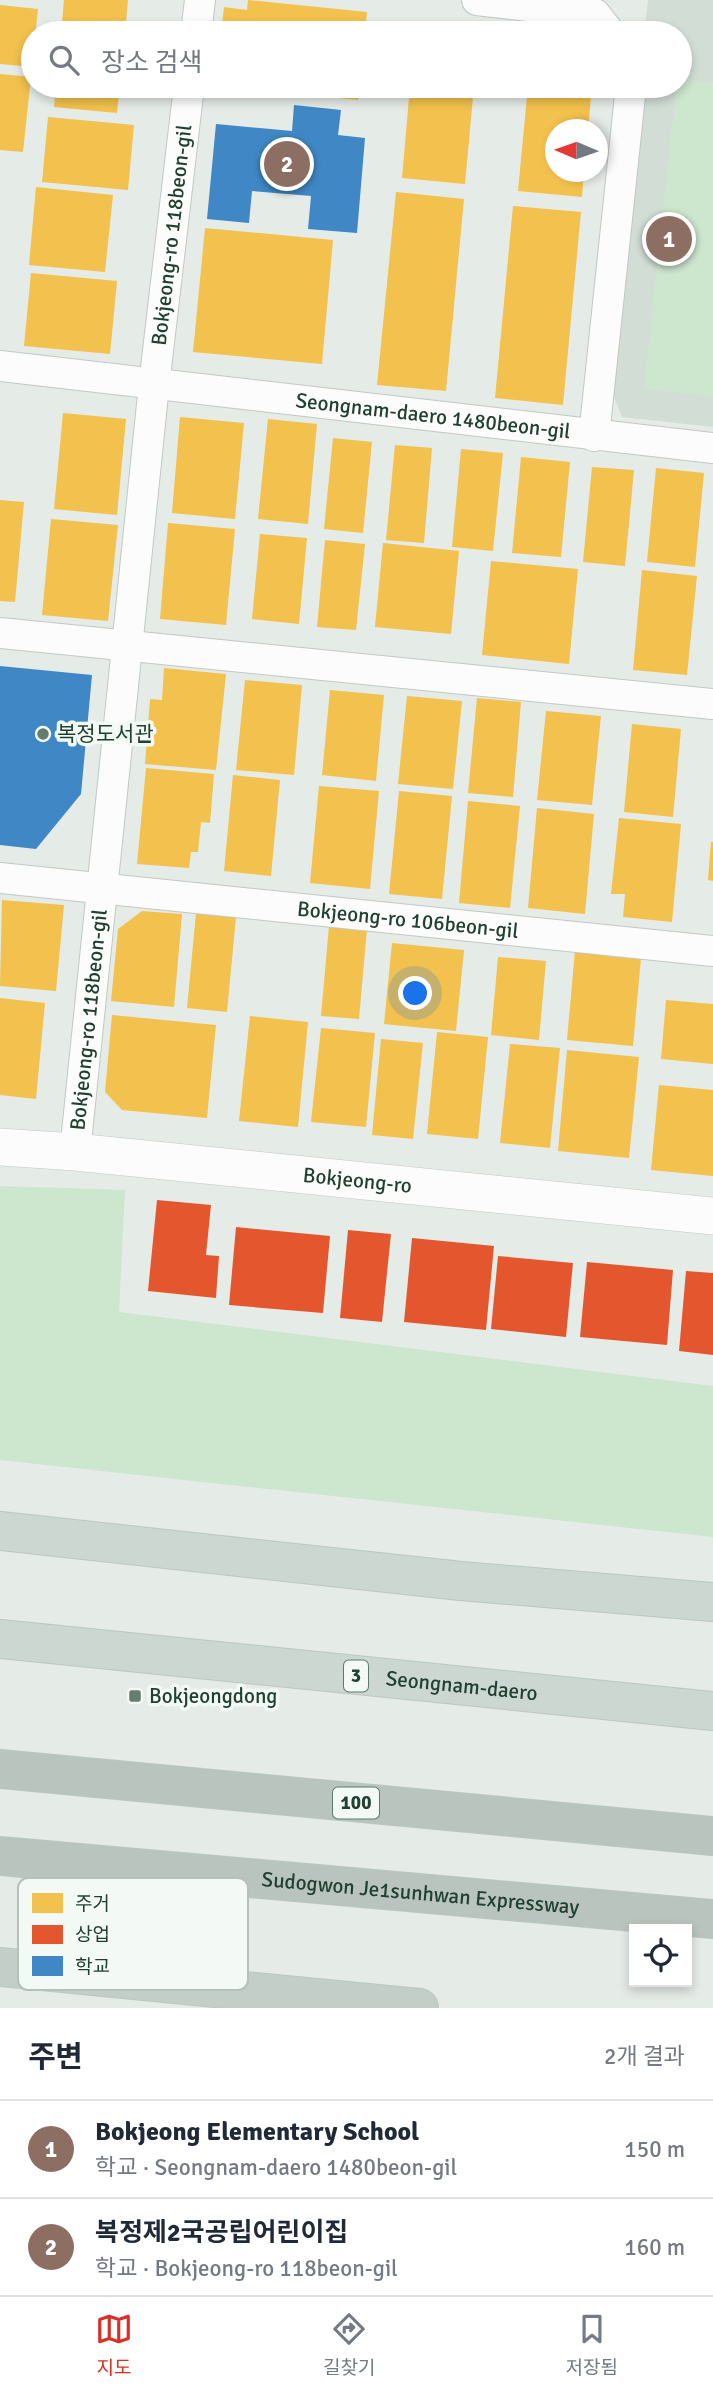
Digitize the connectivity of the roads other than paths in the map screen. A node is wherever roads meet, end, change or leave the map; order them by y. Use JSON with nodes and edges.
{"nodes":[{"id":1,"x":200,"y":0,"type":"edge"},
{"id":2,"x":477,"y":0,"type":"edge"},
{"id":3,"x":197,"y":21,"type":"edge"},
{"id":4,"x":601,"y":21,"type":"edge"},
{"id":5,"x":189,"y":98,"type":"edge"},
{"id":6,"x":630,"y":98,"type":"edge"},
{"id":7,"x":0,"y":366,"type":"edge"},
{"id":8,"x":154,"y":385,"type":"junction"},
{"id":9,"x":594,"y":436,"type":"junction"},
{"id":10,"x":713,"y":448,"type":"edge"},
{"id":11,"x":0,"y":633,"type":"edge"},
{"id":12,"x":127,"y":644,"type":"junction"},
{"id":13,"x":713,"y":704,"type":"edge"},
{"id":14,"x":0,"y":878,"type":"edge"},
{"id":15,"x":103,"y":889,"type":"junction"},
{"id":16,"x":713,"y":951,"type":"edge"},
{"id":17,"x":0,"y":1147,"type":"edge"},
{"id":18,"x":75,"y":1152,"type":"junction"},
{"id":19,"x":713,"y":1216,"type":"edge"},
{"id":20,"x":0,"y":1531,"type":"edge"},
{"id":21,"x":713,"y":1602,"type":"edge"},
{"id":22,"x":0,"y":1639,"type":"edge"},
{"id":23,"x":713,"y":1711,"type":"edge"},
{"id":24,"x":0,"y":1769,"type":"edge"},
{"id":25,"x":713,"y":1836,"type":"edge"},
{"id":26,"x":0,"y":1856,"type":"edge"},
{"id":27,"x":713,"y":1919,"type":"edge"},
{"id":28,"x":0,"y":1967,"type":"edge"},
{"id":29,"x":18,"y":1969,"type":"edge"},
{"id":30,"x":235,"y":1990,"type":"edge"},
{"id":31,"x":419,"y":2008,"type":"edge"}],
"edges":[{"from":1,"to":3,"type":"street"},
{"from":2,"to":4,"type":"street"},
{"from":5,"to":8,"type":"street","name":"Bokjeong-ro 118beon-gil"},
{"from":6,"to":9,"type":"street"},
{"from":7,"to":8,"type":"street"},
{"from":8,"to":9,"type":"street","name":"Seongnam-daero 1480beon-gil"},
{"from":8,"to":12,"type":"street","name":"Bokjeong-ro 118beon-gil"},
{"from":9,"to":10,"type":"street","name":"Seongnam-daero 1480beon-gil"},
{"from":11,"to":12,"type":"street"},
{"from":12,"to":13,"type":"street"},
{"from":12,"to":15,"type":"street","name":"Bokjeong-ro 118beon-gil"},
{"from":14,"to":15,"type":"street","name":"Bokjeong-ro 118beon-gil"},
{"from":15,"to":16,"type":"street","name":"Bokjeong-ro 106beon-gil"},
{"from":15,"to":18,"type":"street","name":"Bokjeong-ro 118beon-gil"},
{"from":17,"to":18,"type":"street","name":"Bokjeong-ro"},
{"from":18,"to":19,"type":"street","name":"Bokjeong-ro"},
{"from":20,"to":21,"type":"main road"},
{"from":22,"to":23,"type":"main road","name":"Seongnam-daero","number":"3"},
{"from":24,"to":25,"type":"highway","number":"100"},
{"from":26,"to":27,"type":"highway","name":"Sudogwon Je1sunhwan Expressway"},
{"from":28,"to":29,"type":"highway"},
{"from":30,"to":31,"type":"highway"}]}
